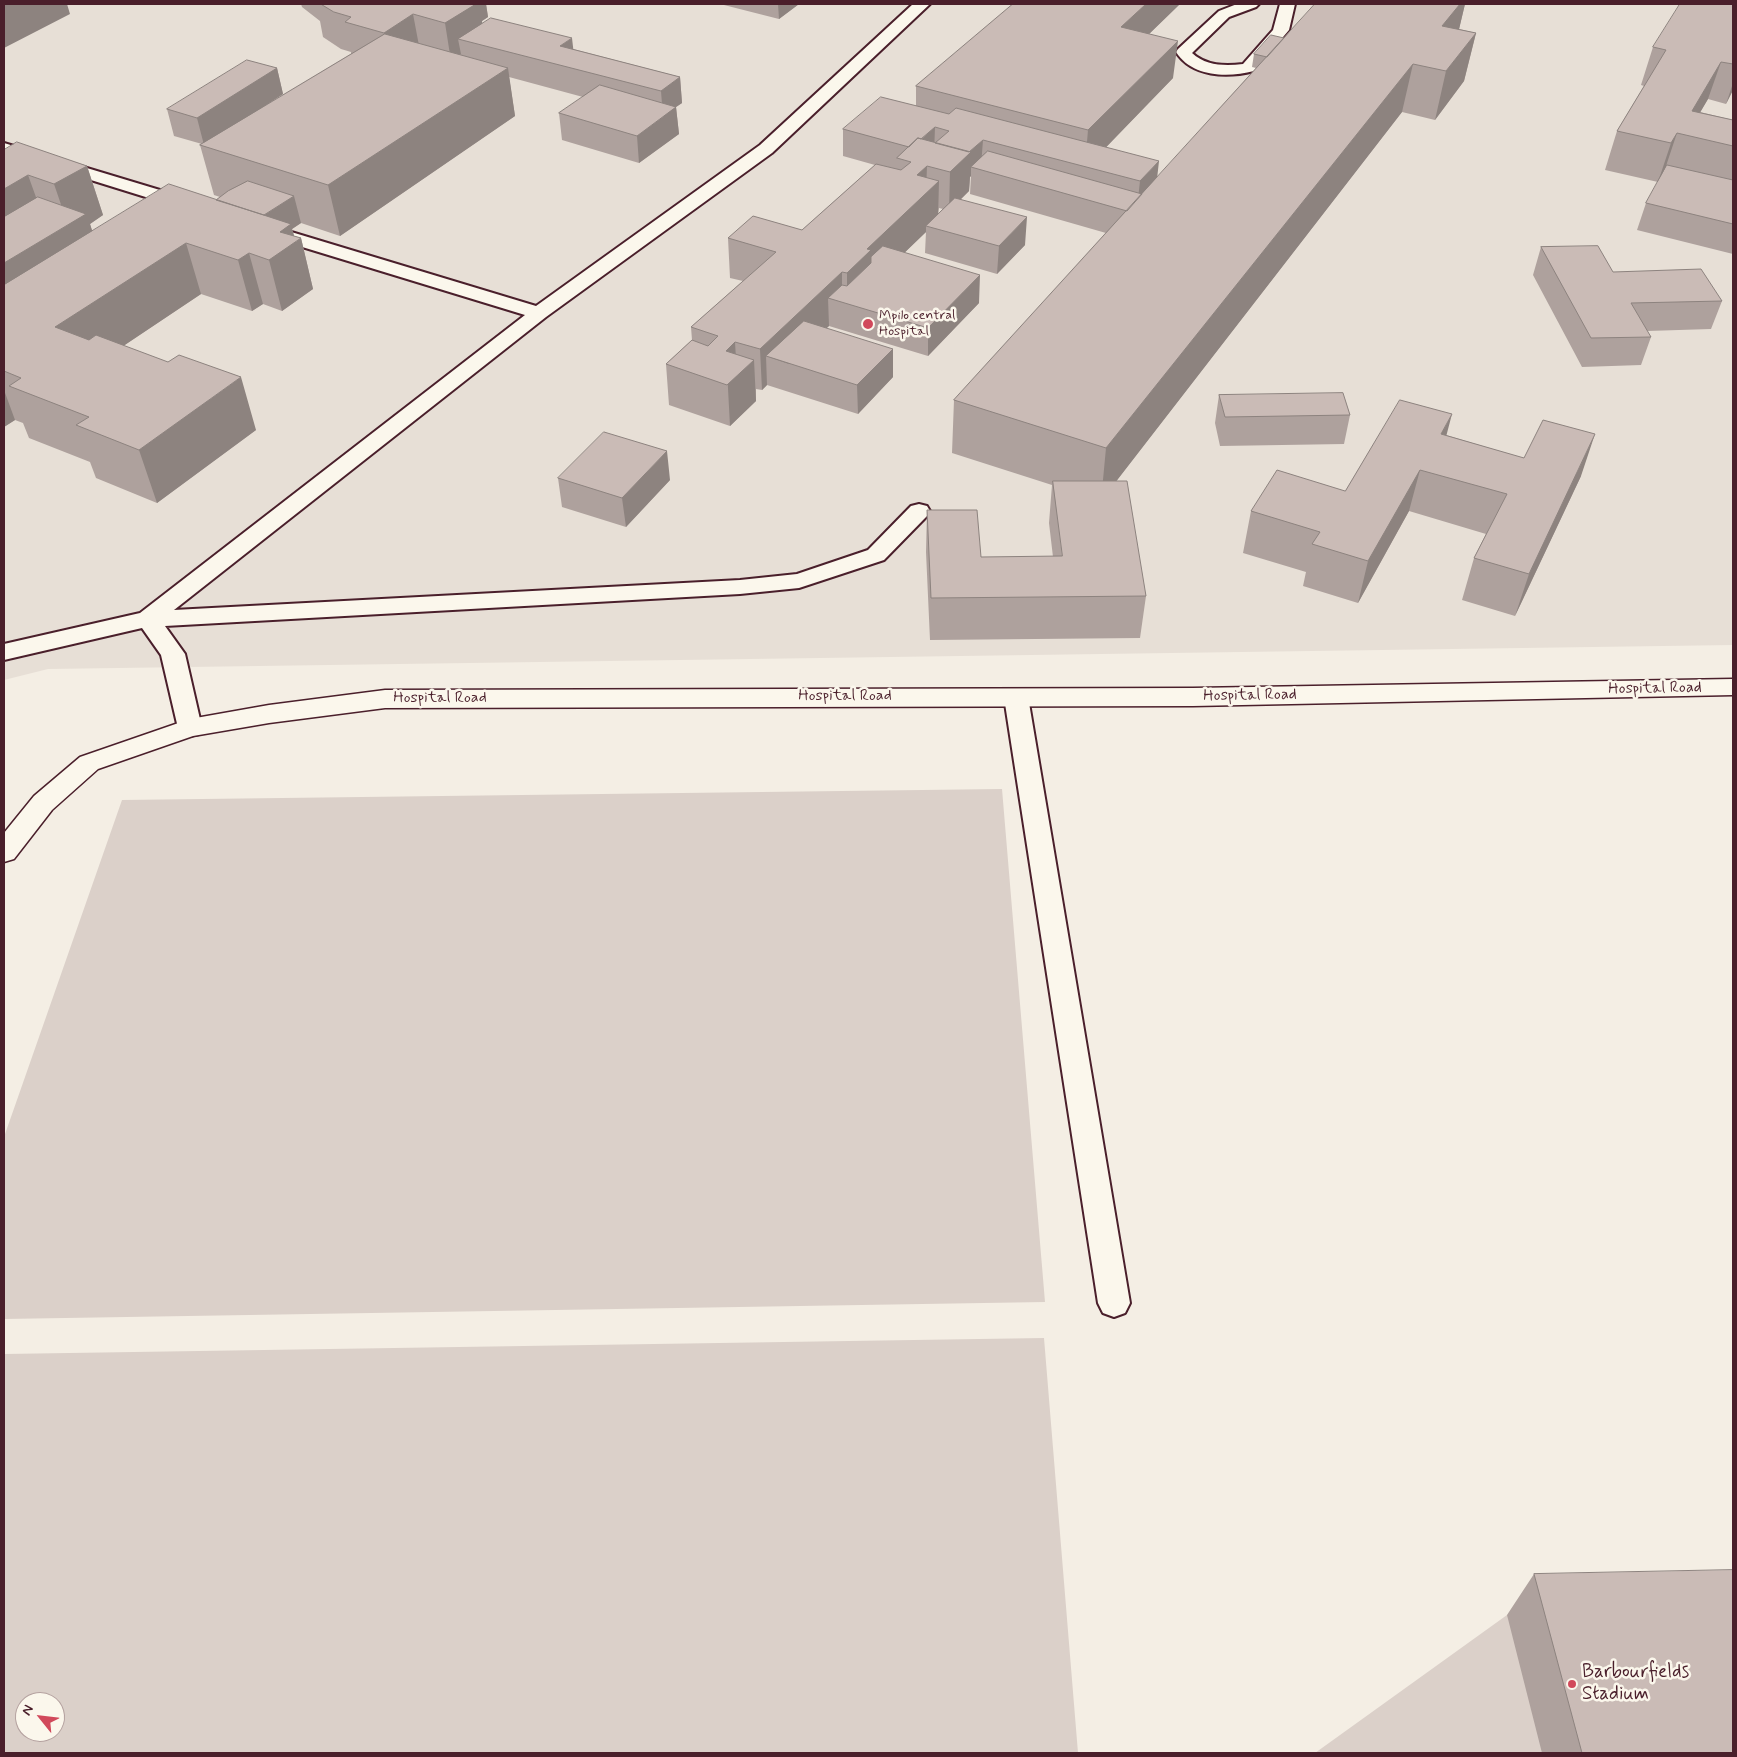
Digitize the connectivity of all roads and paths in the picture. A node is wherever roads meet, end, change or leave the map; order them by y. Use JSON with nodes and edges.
{"nodes":[{"id":1,"x":922,"y":4,"type":"edge"},
{"id":2,"x":1251,"y":4,"type":"edge"},
{"id":3,"x":1287,"y":4,"type":"edge"},
{"id":4,"x":4,"y":148,"type":"edge"},
{"id":5,"x":208,"y":210,"type":"edge"},
{"id":6,"x":282,"y":235,"type":"edge"},
{"id":7,"x":538,"y":313,"type":"junction"},
{"id":8,"x":919,"y":511,"type":"dead end"},
{"id":9,"x":148,"y":619,"type":"junction"},
{"id":10,"x":4,"y":652,"type":"edge"},
{"id":11,"x":1733,"y":687,"type":"edge"},
{"id":12,"x":1016,"y":697,"type":"junction"},
{"id":13,"x":190,"y":728,"type":"junction"},
{"id":14,"x":4,"y":852,"type":"edge"},
{"id":15,"x":1114,"y":1303,"type":"dead end"}],
"edges":[{"from":1,"to":7,"type":"lane"},
{"from":2,"to":3,"type":"lane"},
{"from":4,"to":5,"type":"lane"},
{"from":6,"to":7,"type":"lane"},
{"from":7,"to":9,"type":"lane"},
{"from":8,"to":9,"type":"lane"},
{"from":9,"to":10,"type":"lane"},
{"from":9,"to":13,"type":"lane"},
{"from":11,"to":12,"type":"street","name":"Hospital Road"},
{"from":12,"to":13,"type":"street","name":"Hospital Road"},
{"from":12,"to":15,"type":"lane"},
{"from":13,"to":14,"type":"street","name":"Hospital Road"}]}
